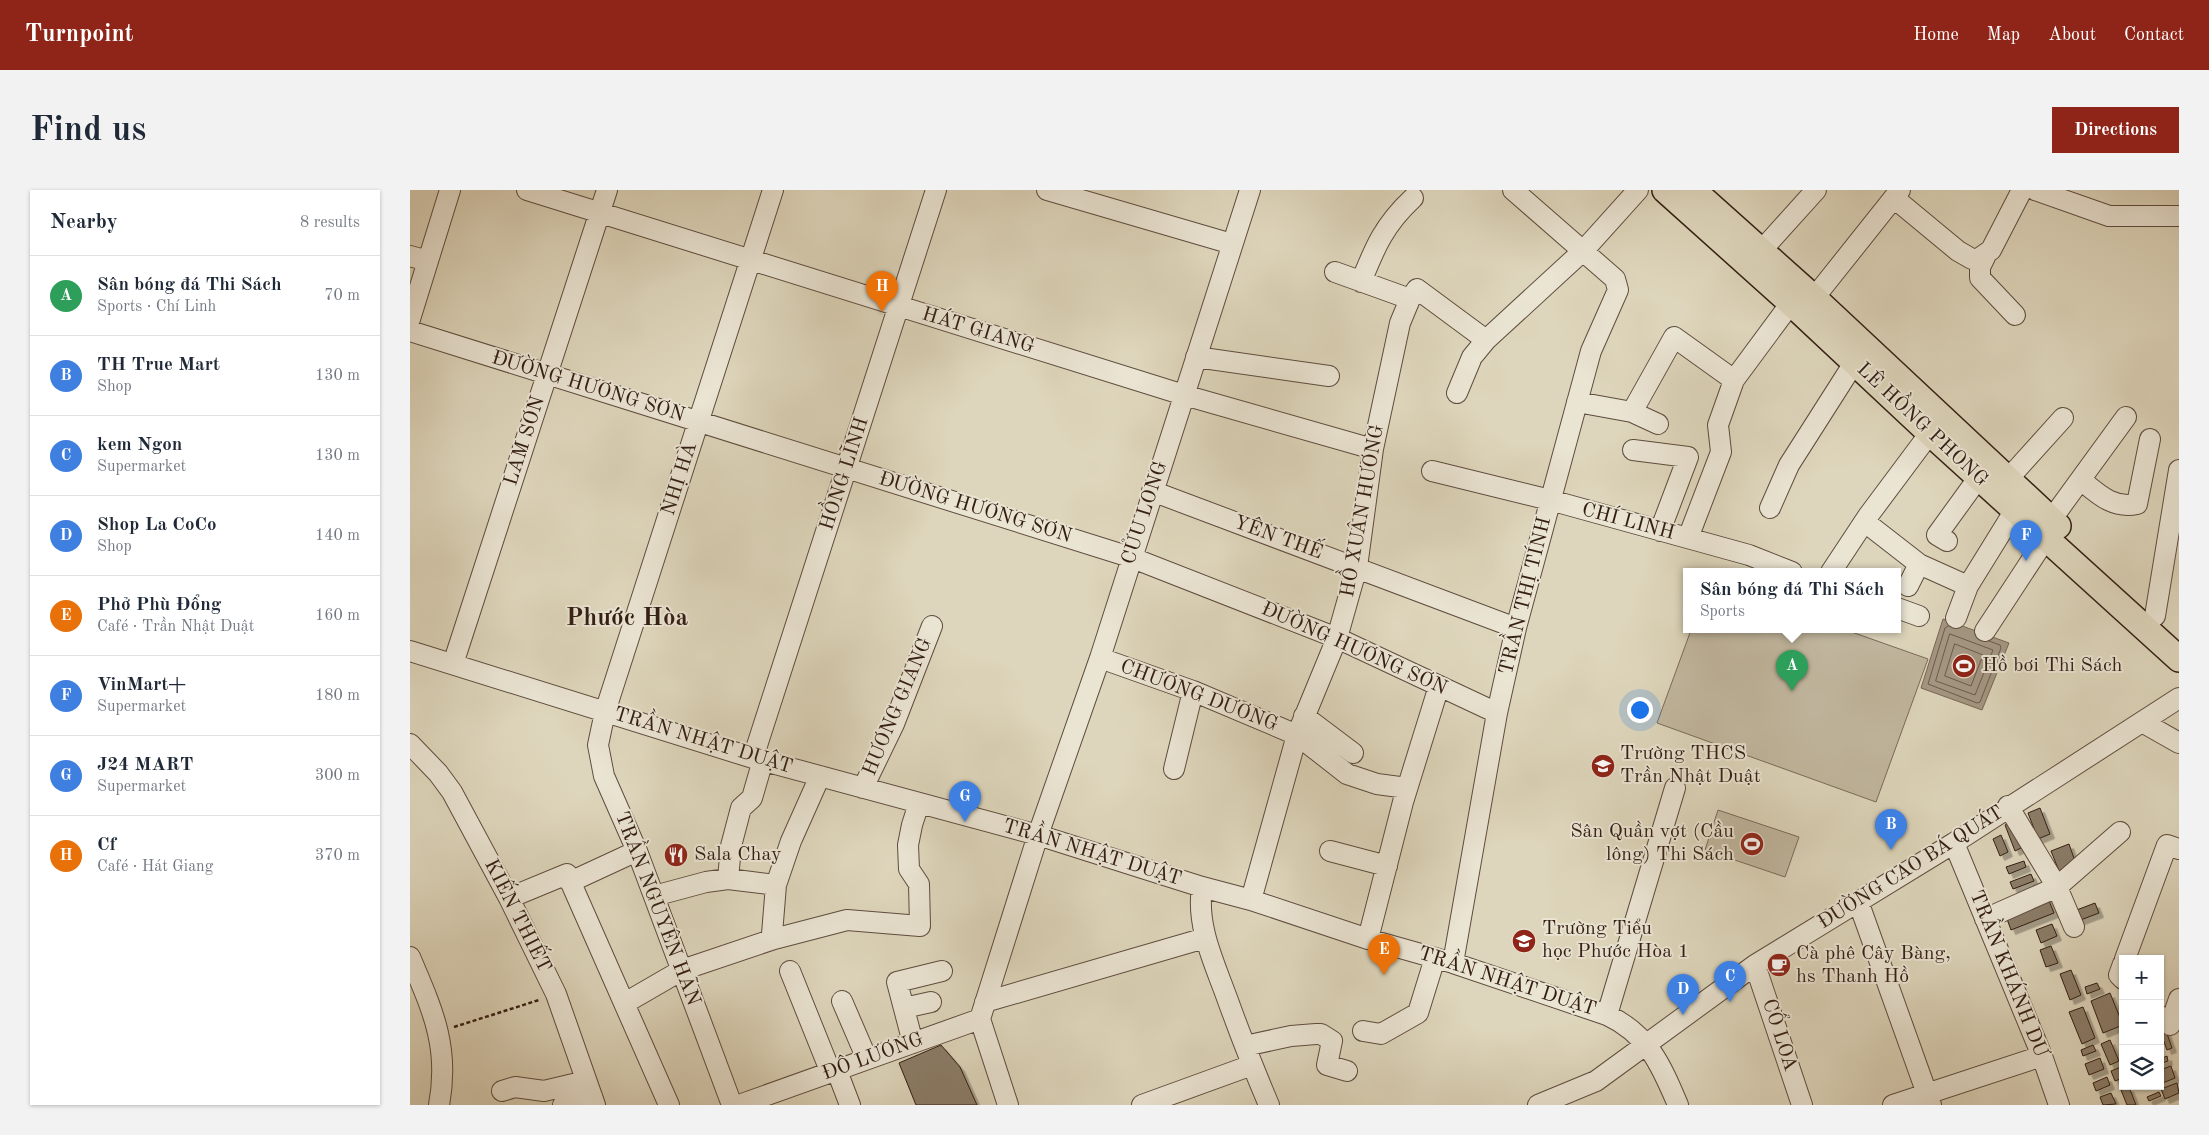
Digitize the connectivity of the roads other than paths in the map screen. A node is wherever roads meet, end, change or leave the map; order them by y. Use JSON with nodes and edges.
{"nodes":[{"id":1,"x":450,"y":190,"type":"edge"},
{"id":2,"x":527,"y":190,"type":"edge"},
{"id":3,"x":607,"y":190,"type":"edge"},
{"id":4,"x":773,"y":190,"type":"edge"},
{"id":5,"x":936,"y":190,"type":"edge"},
{"id":6,"x":1047,"y":190,"type":"edge"},
{"id":7,"x":1250,"y":190,"type":"edge"},
{"id":8,"x":1514,"y":190,"type":"edge"},
{"id":9,"x":1638,"y":190,"type":"edge"},
{"id":10,"x":1665,"y":190,"type":"edge"},
{"id":11,"x":1692,"y":190,"type":"edge"},
{"id":12,"x":1816,"y":190,"type":"edge"},
{"id":13,"x":2022,"y":190,"type":"edge"},
{"id":14,"x":2035,"y":190,"type":"edge"},
{"id":15,"x":1897,"y":194,"type":"edge"},
{"id":16,"x":1413,"y":198,"type":"dead end"},
{"id":17,"x":600,"y":213,"type":"junction"},
{"id":18,"x":2179,"y":216,"type":"edge"},
{"id":19,"x":1232,"y":244,"type":"junction"},
{"id":20,"x":1584,"y":250,"type":"junction"},
{"id":21,"x":1761,"y":251,"type":"junction"},
{"id":22,"x":1984,"y":257,"type":"junction"},
{"id":23,"x":419,"y":258,"type":"edge"},
{"id":24,"x":750,"y":260,"type":"junction"},
{"id":25,"x":1335,"y":272,"type":"dead end"},
{"id":26,"x":1361,"y":282,"type":"junction"},
{"id":27,"x":1410,"y":299,"type":"junction"},
{"id":28,"x":1802,"y":300,"type":"junction"},
{"id":29,"x":898,"y":307,"type":"junction"},
{"id":30,"x":2015,"y":315,"type":"dead end"},
{"id":31,"x":410,"y":319,"type":"edge"},
{"id":32,"x":410,"y":331,"type":"edge"},
{"id":33,"x":1486,"y":340,"type":"junction"},
{"id":34,"x":1196,"y":357,"type":"junction"},
{"id":35,"x":1854,"y":363,"type":"junction"},
{"id":36,"x":547,"y":374,"type":"junction"},
{"id":37,"x":1329,"y":376,"type":"dead end"},
{"id":38,"x":1734,"y":380,"type":"junction"},
{"id":39,"x":1457,"y":393,"type":"dead end"},
{"id":40,"x":1184,"y":395,"type":"junction"},
{"id":41,"x":1577,"y":402,"type":"junction"},
{"id":42,"x":1632,"y":412,"type":"junction"},
{"id":43,"x":2126,"y":417,"type":"dead end"},
{"id":44,"x":2063,"y":418,"type":"dead end"},
{"id":45,"x":698,"y":421,"type":"junction"},
{"id":46,"x":1658,"y":424,"type":"dead end"},
{"id":47,"x":1930,"y":433,"type":"junction"},
{"id":48,"x":2150,"y":438,"type":"dead end"},
{"id":49,"x":1373,"y":449,"type":"junction"},
{"id":50,"x":1633,"y":450,"type":"dead end"},
{"id":51,"x":846,"y":468,"type":"junction"},
{"id":52,"x":2179,"y":470,"type":"edge"},
{"id":53,"x":1432,"y":471,"type":"dead end"},
{"id":54,"x":1979,"y":477,"type":"junction"},
{"id":55,"x":2008,"y":479,"type":"junction"},
{"id":56,"x":2080,"y":480,"type":"junction"},
{"id":57,"x":1152,"y":491,"type":"junction"},
{"id":58,"x":1550,"y":500,"type":"junction"},
{"id":59,"x":1770,"y":508,"type":"dead end"},
{"id":60,"x":2015,"y":510,"type":"junction"},
{"id":61,"x":1864,"y":522,"type":"junction"},
{"id":62,"x":2049,"y":529,"type":"junction"},
{"id":63,"x":1660,"y":531,"type":"junction"},
{"id":64,"x":1688,"y":538,"type":"junction"},
{"id":65,"x":1947,"y":541,"type":"dead end"},
{"id":66,"x":1130,"y":557,"type":"junction"},
{"id":67,"x":1919,"y":564,"type":"junction"},
{"id":68,"x":1357,"y":567,"type":"junction"},
{"id":69,"x":1782,"y":568,"type":"edge"},
{"id":70,"x":1835,"y":568,"type":"edge"},
{"id":71,"x":1908,"y":586,"type":"dead end"},
{"id":72,"x":1968,"y":586,"type":"junction"},
{"id":73,"x":1901,"y":609,"type":"edge"},
{"id":74,"x":1919,"y":616,"type":"dead end"},
{"id":75,"x":2155,"y":616,"type":"junction"},
{"id":76,"x":1956,"y":618,"type":"dead end"},
{"id":77,"x":932,"y":626,"type":"dead end"},
{"id":78,"x":1516,"y":628,"type":"junction"},
{"id":79,"x":1985,"y":631,"type":"dead end"},
{"id":80,"x":1337,"y":638,"type":"junction"},
{"id":81,"x":2179,"y":638,"type":"edge"},
{"id":82,"x":410,"y":650,"type":"edge"},
{"id":83,"x":1100,"y":658,"type":"junction"},
{"id":84,"x":2179,"y":659,"type":"edge"},
{"id":85,"x":454,"y":664,"type":"junction"},
{"id":86,"x":1439,"y":686,"type":"junction"},
{"id":87,"x":1193,"y":691,"type":"junction"},
{"id":88,"x":2179,"y":698,"type":"edge"},
{"id":89,"x":605,"y":712,"type":"junction"},
{"id":90,"x":1497,"y":713,"type":"junction"},
{"id":91,"x":2142,"y":722,"type":"junction"},
{"id":92,"x":1301,"y":726,"type":"junction"},
{"id":93,"x":2179,"y":743,"type":"edge"},
{"id":94,"x":410,"y":744,"type":"edge"},
{"id":95,"x":1353,"y":753,"type":"dead end"},
{"id":96,"x":758,"y":759,"type":"junction"},
{"id":97,"x":1174,"y":769,"type":"dead end"},
{"id":98,"x":820,"y":776,"type":"junction"},
{"id":99,"x":863,"y":788,"type":"junction"},
{"id":100,"x":1407,"y":788,"type":"junction"},
{"id":101,"x":1675,"y":788,"type":"dead end"},
{"id":102,"x":919,"y":803,"type":"junction"},
{"id":103,"x":2008,"y":806,"type":"junction"},
{"id":104,"x":2120,"y":832,"type":"dead end"},
{"id":105,"x":1038,"y":835,"type":"junction"},
{"id":106,"x":1954,"y":843,"type":"junction"},
{"id":107,"x":2179,"y":847,"type":"edge"},
{"id":108,"x":1330,"y":850,"type":"dead end"},
{"id":109,"x":637,"y":851,"type":"junction"},
{"id":110,"x":1386,"y":866,"type":"junction"},
{"id":111,"x":728,"y":879,"type":"junction"},
{"id":112,"x":570,"y":882,"type":"junction"},
{"id":113,"x":776,"y":885,"type":"junction"},
{"id":114,"x":1202,"y":887,"type":"junction"},
{"id":115,"x":2057,"y":887,"type":"junction"},
{"id":116,"x":654,"y":896,"type":"junction"},
{"id":117,"x":509,"y":898,"type":"junction"},
{"id":118,"x":1251,"y":900,"type":"junction"},
{"id":119,"x":1858,"y":901,"type":"junction"},
{"id":120,"x":1985,"y":919,"type":"junction"},
{"id":121,"x":2074,"y":927,"type":"dead end"},
{"id":122,"x":774,"y":938,"type":"junction"},
{"id":123,"x":1205,"y":938,"type":"junction"},
{"id":124,"x":1368,"y":939,"type":"junction"},
{"id":125,"x":2126,"y":955,"type":"edge"},
{"id":126,"x":410,"y":957,"type":"edge"},
{"id":127,"x":1444,"y":960,"type":"junction"},
{"id":128,"x":1755,"y":965,"type":"junction"},
{"id":129,"x":682,"y":970,"type":"junction"},
{"id":130,"x":942,"y":971,"type":"dead end"},
{"id":131,"x":790,"y":972,"type":"dead end"},
{"id":132,"x":410,"y":987,"type":"edge"},
{"id":133,"x":2179,"y":999,"type":"edge"},
{"id":134,"x":842,"y":1001,"type":"dead end"},
{"id":135,"x":931,"y":1002,"type":"dead end"},
{"id":136,"x":625,"y":1003,"type":"junction"},
{"id":137,"x":904,"y":1008,"type":"junction"},
{"id":138,"x":982,"y":1011,"type":"junction"},
{"id":139,"x":1607,"y":1014,"type":"junction"},
{"id":140,"x":2164,"y":1020,"type":"edge"},
{"id":141,"x":1363,"y":1031,"type":"dead end"},
{"id":142,"x":914,"y":1043,"type":"junction"},
{"id":143,"x":1647,"y":1045,"type":"junction"},
{"id":144,"x":1245,"y":1046,"type":"junction"},
{"id":145,"x":2042,"y":1056,"type":"junction"},
{"id":146,"x":868,"y":1059,"type":"junction"},
{"id":147,"x":1252,"y":1065,"type":"junction"},
{"id":148,"x":1347,"y":1071,"type":"dead end"},
{"id":149,"x":834,"y":1072,"type":"junction"},
{"id":150,"x":502,"y":1091,"type":"dead end"},
{"id":151,"x":591,"y":1094,"type":"edge"},
{"id":152,"x":1929,"y":1099,"type":"edge"},
{"id":153,"x":426,"y":1105,"type":"edge"},
{"id":154,"x":439,"y":1105,"type":"edge"},
{"id":155,"x":563,"y":1105,"type":"edge"},
{"id":156,"x":669,"y":1105,"type":"edge"},
{"id":157,"x":732,"y":1105,"type":"edge"},
{"id":158,"x":739,"y":1105,"type":"edge"},
{"id":159,"x":850,"y":1105,"type":"edge"},
{"id":160,"x":1008,"y":1105,"type":"edge"},
{"id":161,"x":1142,"y":1105,"type":"edge"},
{"id":162,"x":1269,"y":1105,"type":"edge"},
{"id":163,"x":1538,"y":1105,"type":"edge"},
{"id":164,"x":1678,"y":1105,"type":"edge"},
{"id":165,"x":1802,"y":1105,"type":"edge"},
{"id":166,"x":1893,"y":1105,"type":"edge"},
{"id":167,"x":2058,"y":1105,"type":"edge"}],
"edges":[{"from":1,"to":23,"type":"street"},
{"from":2,"to":17,"type":"street","name":"HÁT GIANG"},
{"from":3,"to":17,"type":"street","name":"LAM SƠN"},
{"from":4,"to":24,"type":"street","name":"NHỊ HÀ"},
{"from":5,"to":29,"type":"street","name":"HỒNG LĨNH"},
{"from":6,"to":19,"type":"street"},
{"from":7,"to":19,"type":"street","name":"CỬU LONG"},
{"from":8,"to":20,"type":"street","name":"TRẦN THỊ TÍNH"},
{"from":9,"to":20,"type":"street"},
{"from":10,"to":28,"type":"main road","name":"LÊ HỒNG PHONG"},
{"from":11,"to":21,"type":"main road","name":"LÊ HỒNG PHONG"},
{"from":12,"to":21,"type":"street"},
{"from":13,"to":22,"type":"street"},
{"from":14,"to":18,"type":"street"},
{"from":15,"to":22,"type":"street"},
{"from":15,"to":28,"type":"street"},
{"from":16,"to":26,"type":"street"},
{"from":17,"to":24,"type":"street","name":"HÁT GIANG"},
{"from":17,"to":36,"type":"street","name":"LAM SƠN"},
{"from":19,"to":34,"type":"street","name":"CỬU LONG"},
{"from":20,"to":33,"type":"street"},
{"from":20,"to":41,"type":"street","name":"TRẦN THỊ TÍNH"},
{"from":21,"to":28,"type":"main road","name":"LÊ HỒNG PHONG"},
{"from":22,"to":30,"type":"street"},
{"from":23,"to":31,"type":"street"},
{"from":24,"to":29,"type":"street","name":"HÁT GIANG"},
{"from":24,"to":45,"type":"street","name":"NHỊ HÀ"},
{"from":25,"to":26,"type":"street"},
{"from":26,"to":27,"type":"street"},
{"from":27,"to":33,"type":"street"},
{"from":27,"to":49,"type":"street","name":"HỒ XUÂN HƯƠNG"},
{"from":28,"to":35,"type":"main road","name":"LÊ HỒNG PHONG"},
{"from":28,"to":38,"type":"street"},
{"from":28,"to":55,"type":"main road","name":"LÊ HỒNG PHONG"},
{"from":29,"to":40,"type":"street","name":"HÁT GIANG"},
{"from":29,"to":51,"type":"street","name":"HỒNG LĨNH"},
{"from":32,"to":36,"type":"street","name":"ĐƯỜNG HƯƠNG SƠN"},
{"from":33,"to":39,"type":"street"},
{"from":34,"to":37,"type":"street"},
{"from":34,"to":40,"type":"street","name":"CỬU LONG"},
{"from":35,"to":47,"type":"main road","name":"LÊ HỒNG PHONG"},
{"from":35,"to":59,"type":"street"},
{"from":36,"to":45,"type":"street","name":"ĐƯỜNG HƯƠNG SƠN"},
{"from":36,"to":85,"type":"street","name":"LAM SƠN"},
{"from":38,"to":42,"type":"street"},
{"from":38,"to":64,"type":"street"},
{"from":40,"to":49,"type":"street","name":"HÁT GIANG"},
{"from":40,"to":57,"type":"street","name":"CỬU LONG"},
{"from":41,"to":42,"type":"street"},
{"from":41,"to":58,"type":"street","name":"TRẦN THỊ TÍNH"},
{"from":42,"to":46,"type":"street"},
{"from":43,"to":56,"type":"street"},
{"from":44,"to":55,"type":"street"},
{"from":45,"to":51,"type":"street","name":"ĐƯỜNG HƯƠNG SƠN"},
{"from":45,"to":89,"type":"street","name":"NHỊ HÀ"},
{"from":47,"to":54,"type":"main road","name":"LÊ HỒNG PHONG"},
{"from":47,"to":61,"type":"street"},
{"from":48,"to":56,"type":"street"},
{"from":49,"to":68,"type":"street","name":"HỒ XUÂN HƯƠNG"},
{"from":50,"to":63,"type":"street"},
{"from":51,"to":66,"type":"street","name":"ĐƯỜNG HƯƠNG SƠN"},
{"from":51,"to":96,"type":"street","name":"HỒNG LĨNH"},
{"from":52,"to":75,"type":"street"},
{"from":53,"to":58,"type":"street","name":"CHÍ LINH"},
{"from":54,"to":60,"type":"main road","name":"LÊ HỒNG PHONG"},
{"from":54,"to":65,"type":"street"},
{"from":55,"to":62,"type":"main road","name":"LÊ HỒNG PHONG"},
{"from":56,"to":62,"type":"street"},
{"from":57,"to":66,"type":"street","name":"CỬU LONG"},
{"from":57,"to":68,"type":"street","name":"YÊN THẾ"},
{"from":58,"to":63,"type":"street","name":"CHÍ LINH"},
{"from":58,"to":78,"type":"street","name":"TRẦN THỊ TÍNH"},
{"from":60,"to":62,"type":"main road","name":"LÊ HỒNG PHONG"},
{"from":60,"to":72,"type":"street"},
{"from":61,"to":67,"type":"street"},
{"from":61,"to":70,"type":"street"},
{"from":62,"to":75,"type":"main road","name":"LÊ HỒNG PHONG"},
{"from":62,"to":79,"type":"street"},
{"from":62,"to":84,"type":"main road","name":"LÊ HỒNG PHONG"},
{"from":63,"to":64,"type":"street","name":"CHÍ LINH"},
{"from":64,"to":69,"type":"street","name":"CHÍ LINH"},
{"from":66,"to":80,"type":"street","name":"ĐƯỜNG HƯƠNG SƠN"},
{"from":66,"to":83,"type":"street","name":"CỬU LONG"},
{"from":67,"to":71,"type":"street"},
{"from":67,"to":72,"type":"street"},
{"from":68,"to":78,"type":"street","name":"YÊN THẾ"},
{"from":68,"to":80,"type":"street","name":"HỒ XUÂN HƯƠNG"},
{"from":72,"to":76,"type":"street"},
{"from":73,"to":74,"type":"street"},
{"from":75,"to":81,"type":"main road","name":"LÊ HỒNG PHONG"},
{"from":77,"to":99,"type":"street","name":"HƯƠNG GIANG"},
{"from":78,"to":90,"type":"street","name":"TRẦN THỊ TÍNH"},
{"from":80,"to":86,"type":"street","name":"ĐƯỜNG HƯƠNG SƠN"},
{"from":80,"to":92,"type":"street","name":"HỒ XUÂN HƯƠNG"},
{"from":82,"to":85,"type":"street","name":"TRẦN NHẬT DUẬT"},
{"from":83,"to":87,"type":"street","name":"CHƯƠNG DƯƠNG"},
{"from":83,"to":105,"type":"street","name":"CỬU LONG"},
{"from":85,"to":89,"type":"street","name":"TRẦN NHẬT DUẬT"},
{"from":86,"to":90,"type":"street","name":"ĐƯỜNG HƯƠNG SƠN"},
{"from":86,"to":100,"type":"street"},
{"from":87,"to":92,"type":"street","name":"CHƯƠNG DƯƠNG"},
{"from":87,"to":97,"type":"street"},
{"from":88,"to":91,"type":"street","name":"ĐƯỜNG CAO BÁ QUÁT"},
{"from":89,"to":96,"type":"street","name":"TRẦN NHẬT DUẬT"},
{"from":89,"to":109,"type":"street","name":"TRẦN NGUYÊN HÃN"},
{"from":90,"to":127,"type":"street","name":"TRẦN THỊ TÍNH"},
{"from":91,"to":93,"type":"street"},
{"from":91,"to":103,"type":"street","name":"ĐƯỜNG CAO BÁ QUÁT"},
{"from":92,"to":95,"type":"street"},
{"from":92,"to":100,"type":"street"},
{"from":92,"to":118,"type":"street","name":"HỒ XUÂN HƯƠNG"},
{"from":94,"to":117,"type":"street","name":"KIẾN THIẾT"},
{"from":96,"to":98,"type":"street","name":"TRẦN NHẬT DUẬT"},
{"from":96,"to":111,"type":"street","name":"HỒNG LĨNH"},
{"from":98,"to":99,"type":"street","name":"TRẦN NHẬT DUẬT"},
{"from":98,"to":113,"type":"street"},
{"from":99,"to":102,"type":"street","name":"TRẦN NHẬT DUẬT"},
{"from":100,"to":110,"type":"street"},
{"from":101,"to":139,"type":"street"},
{"from":102,"to":105,"type":"street","name":"TRẦN NHẬT DUẬT"},
{"from":102,"to":122,"type":"street"},
{"from":103,"to":106,"type":"street","name":"ĐƯỜNG CAO BÁ QUÁT"},
{"from":103,"to":115,"type":"street"},
{"from":104,"to":115,"type":"street"},
{"from":105,"to":114,"type":"street","name":"TRẦN NHẬT DUẬT"},
{"from":105,"to":138,"type":"street","name":"CỬU LONG"},
{"from":106,"to":119,"type":"street","name":"ĐƯỜNG CAO BÁ QUÁT"},
{"from":106,"to":120,"type":"street","name":"TRẦN KHÁNH DƯ"},
{"from":107,"to":125,"type":"street"},
{"from":108,"to":110,"type":"street"},
{"from":109,"to":112,"type":"street"},
{"from":109,"to":116,"type":"street","name":"TRẦN NGUYÊN HÃN"},
{"from":110,"to":124,"type":"street"},
{"from":111,"to":113,"type":"street"},
{"from":111,"to":116,"type":"street"},
{"from":112,"to":117,"type":"street"},
{"from":112,"to":136,"type":"street"},
{"from":113,"to":122,"type":"street"},
{"from":114,"to":118,"type":"street","name":"TRẦN NHẬT DUẬT"},
{"from":114,"to":123,"type":"street"},
{"from":115,"to":120,"type":"street"},
{"from":115,"to":121,"type":"street"},
{"from":116,"to":129,"type":"street","name":"TRẦN NGUYÊN HÃN"},
{"from":117,"to":151,"type":"street","name":"KIẾN THIẾT"},
{"from":118,"to":124,"type":"street","name":"TRẦN NHẬT DUẬT"},
{"from":119,"to":128,"type":"street","name":"ĐƯỜNG CAO BÁ QUÁT"},
{"from":119,"to":152,"type":"street"},
{"from":120,"to":145,"type":"street","name":"TRẦN KHÁNH DƯ"},
{"from":122,"to":129,"type":"street"},
{"from":123,"to":138,"type":"street","name":"ĐÔ LƯƠNG"},
{"from":123,"to":144,"type":"street"},
{"from":124,"to":127,"type":"street","name":"TRẦN NHẬT DUẬT"},
{"from":126,"to":154,"type":"street"},
{"from":127,"to":139,"type":"street","name":"TRẦN NHẬT DUẬT"},
{"from":127,"to":141,"type":"street","name":"TRẦN THỊ TÍNH"},
{"from":128,"to":143,"type":"street","name":"ĐƯỜNG CAO BÁ QUÁT"},
{"from":128,"to":165,"type":"street","name":"CỔ LOA"},
{"from":129,"to":136,"type":"street"},
{"from":129,"to":157,"type":"street","name":"TRẦN NGUYÊN HÃN"},
{"from":130,"to":137,"type":"street"},
{"from":131,"to":149,"type":"street"},
{"from":132,"to":153,"type":"street"},
{"from":133,"to":140,"type":"street"},
{"from":134,"to":146,"type":"street"},
{"from":135,"to":137,"type":"street"},
{"from":136,"to":156,"type":"street"},
{"from":137,"to":142,"type":"street"},
{"from":138,"to":142,"type":"street","name":"ĐÔ LƯƠNG"},
{"from":138,"to":160,"type":"street"},
{"from":139,"to":143,"type":"street","name":"TRẦN NHẬT DUẬT"},
{"from":142,"to":146,"type":"street","name":"ĐÔ LƯƠNG"},
{"from":143,"to":163,"type":"street","name":"ĐƯỜNG CAO BÁ QUÁT"},
{"from":143,"to":164,"type":"street","name":"TRẦN NHẬT DUẬT"},
{"from":144,"to":147,"type":"street"},
{"from":144,"to":148,"type":"street"},
{"from":145,"to":152,"type":"street"},
{"from":145,"to":167,"type":"street","name":"TRẦN KHÁNH DƯ"},
{"from":146,"to":149,"type":"street","name":"ĐÔ LƯƠNG"},
{"from":147,"to":161,"type":"street"},
{"from":147,"to":162,"type":"street"},
{"from":149,"to":158,"type":"street","name":"ĐÔ LƯƠNG"},
{"from":149,"to":159,"type":"street"},
{"from":150,"to":151,"type":"street"},
{"from":151,"to":155,"type":"street"},
{"from":152,"to":166,"type":"street"}]}
